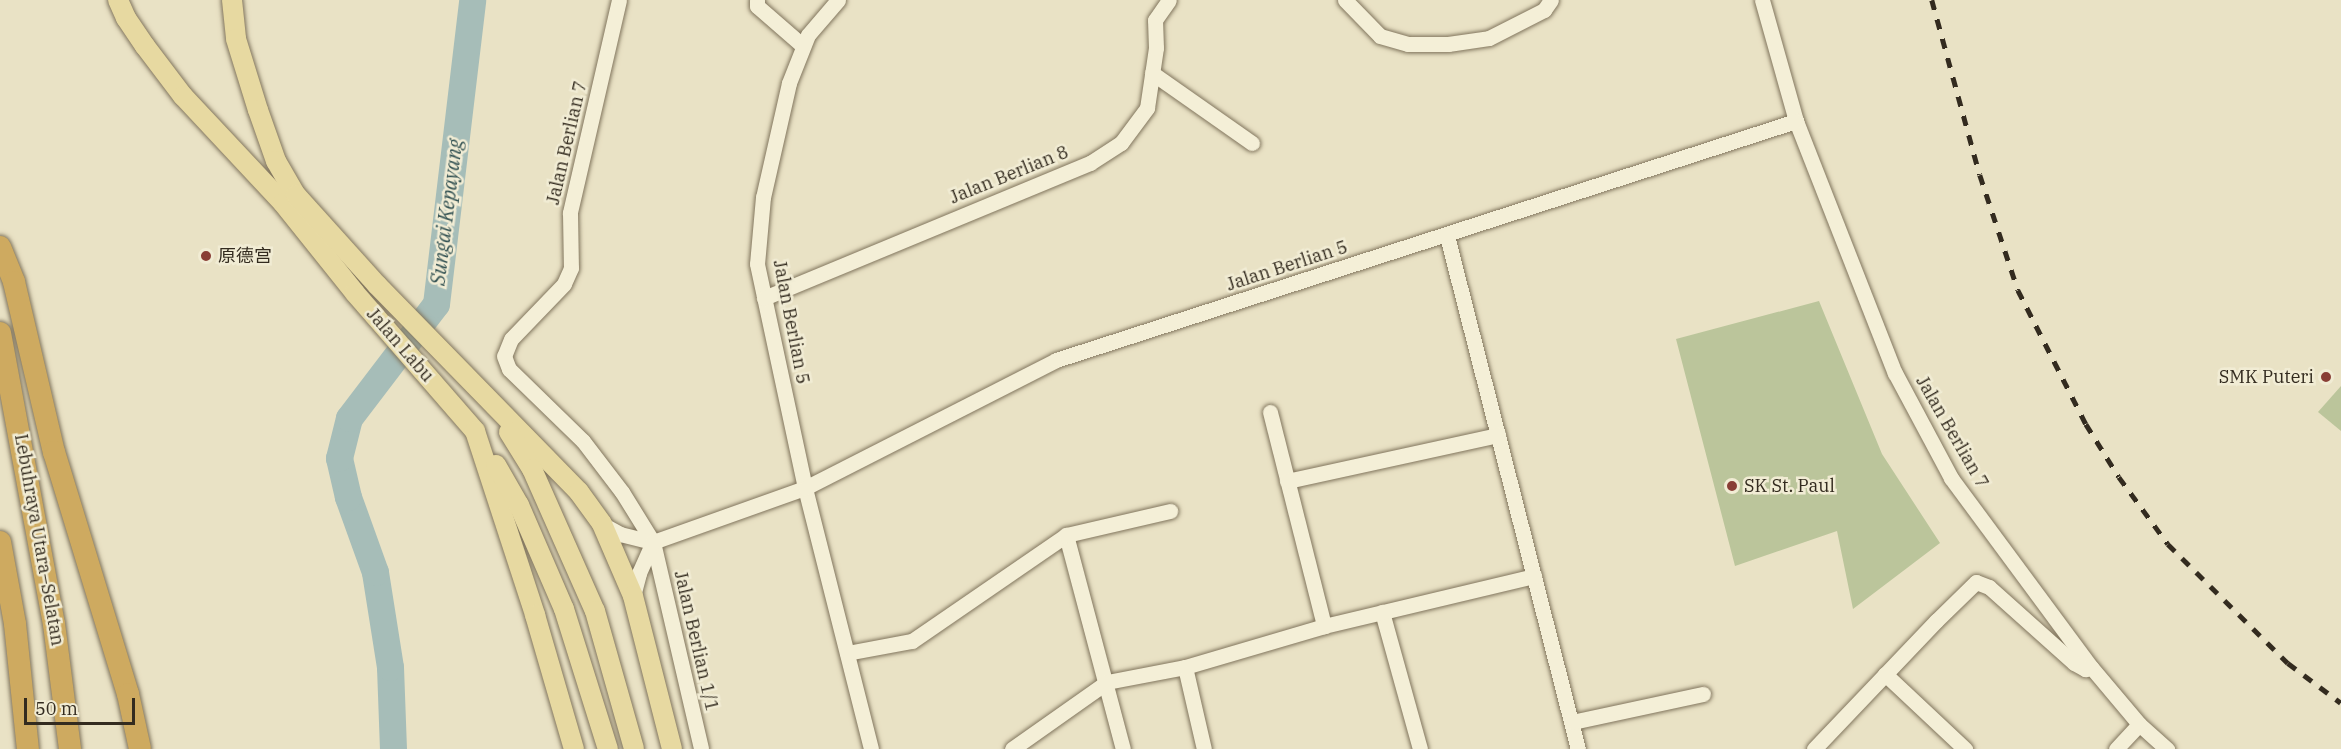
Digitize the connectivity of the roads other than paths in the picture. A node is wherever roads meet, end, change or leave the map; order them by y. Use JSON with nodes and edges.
{"nodes":[{"id":1,"x":118,"y":0,"type":"edge"},
{"id":2,"x":232,"y":0,"type":"edge"},
{"id":3,"x":619,"y":0,"type":"edge"},
{"id":4,"x":757,"y":0,"type":"edge"},
{"id":5,"x":838,"y":0,"type":"edge"},
{"id":6,"x":1169,"y":0,"type":"edge"},
{"id":7,"x":1345,"y":0,"type":"edge"},
{"id":8,"x":1551,"y":0,"type":"edge"},
{"id":9,"x":1762,"y":0,"type":"edge"},
{"id":10,"x":804,"y":46,"type":"junction"},
{"id":11,"x":1152,"y":73,"type":"junction"},
{"id":12,"x":1796,"y":121,"type":"junction"},
{"id":13,"x":1252,"y":143,"type":"dead end"},
{"id":14,"x":1447,"y":236,"type":"junction"},
{"id":15,"x":0,"y":247,"type":"edge"},
{"id":16,"x":764,"y":298,"type":"junction"},
{"id":17,"x":0,"y":333,"type":"edge"},
{"id":18,"x":492,"y":404,"type":"junction"},
{"id":19,"x":1270,"y":412,"type":"dead end"},
{"id":20,"x":476,"y":431,"type":"junction"},
{"id":21,"x":1498,"y":435,"type":"junction"},
{"id":22,"x":1287,"y":481,"type":"junction"},
{"id":23,"x":806,"y":488,"type":"junction"},
{"id":24,"x":1170,"y":511,"type":"dead end"},
{"id":25,"x":602,"y":524,"type":"junction"},
{"id":26,"x":1066,"y":535,"type":"junction"},
{"id":27,"x":0,"y":542,"type":"edge"},
{"id":28,"x":653,"y":542,"type":"junction"},
{"id":29,"x":1534,"y":576,"type":"junction"},
{"id":30,"x":633,"y":596,"type":"junction"},
{"id":31,"x":1382,"y":612,"type":"junction"},
{"id":32,"x":1324,"y":626,"type":"junction"},
{"id":33,"x":847,"y":653,"type":"junction"},
{"id":34,"x":1185,"y":667,"type":"junction"},
{"id":35,"x":2091,"y":667,"type":"junction"},
{"id":36,"x":1885,"y":674,"type":"junction"},
{"id":37,"x":1107,"y":682,"type":"junction"},
{"id":38,"x":1702,"y":694,"type":"dead end"},
{"id":39,"x":1572,"y":723,"type":"junction"},
{"id":40,"x":2139,"y":724,"type":"junction"},
{"id":41,"x":632,"y":741,"type":"edge"},
{"id":42,"x":607,"y":743,"type":"edge"},
{"id":43,"x":28,"y":749,"type":"edge"},
{"id":44,"x":70,"y":749,"type":"edge"},
{"id":45,"x":140,"y":749,"type":"edge"},
{"id":46,"x":574,"y":749,"type":"edge"},
{"id":47,"x":672,"y":749,"type":"edge"},
{"id":48,"x":701,"y":749,"type":"edge"},
{"id":49,"x":870,"y":749,"type":"edge"},
{"id":50,"x":1012,"y":749,"type":"edge"},
{"id":51,"x":1123,"y":749,"type":"edge"},
{"id":52,"x":1203,"y":749,"type":"edge"},
{"id":53,"x":1420,"y":749,"type":"edge"},
{"id":54,"x":1578,"y":749,"type":"edge"},
{"id":55,"x":1814,"y":749,"type":"edge"},
{"id":56,"x":1965,"y":749,"type":"edge"},
{"id":57,"x":2116,"y":749,"type":"edge"},
{"id":58,"x":2167,"y":749,"type":"edge"}],
"edges":[{"from":1,"to":20,"type":"main road","name":"Jalan Labu"},
{"from":2,"to":18,"type":"main road","name":"Jalan Labu"},
{"from":3,"to":28,"type":"street","name":"Jalan Berlian 7"},
{"from":4,"to":10,"type":"street"},
{"from":5,"to":10,"type":"street","name":"Jalan Berlian 5"},
{"from":6,"to":11,"type":"street","name":"Jalan Berlian 8"},
{"from":7,"to":8,"type":"street"},
{"from":9,"to":12,"type":"street"},
{"from":10,"to":16,"type":"street","name":"Jalan Berlian 5"},
{"from":11,"to":13,"type":"street"},
{"from":11,"to":16,"type":"street","name":"Jalan Berlian 8"},
{"from":12,"to":14,"type":"street","name":"Jalan Berlian 5"},
{"from":12,"to":35,"type":"street","name":"Jalan Berlian 7"},
{"from":14,"to":21,"type":"street"},
{"from":14,"to":23,"type":"street","name":"Jalan Berlian 5"},
{"from":15,"to":45,"type":"highway"},
{"from":16,"to":23,"type":"street","name":"Jalan Berlian 5"},
{"from":17,"to":44,"type":"highway","name":"Lebuhraya Utara–Selatan"},
{"from":18,"to":25,"type":"main road","name":"Jalan Labu"},
{"from":18,"to":41,"type":"main road"},
{"from":19,"to":22,"type":"street"},
{"from":20,"to":42,"type":"main road"},
{"from":20,"to":46,"type":"main road","name":"Jalan Labu"},
{"from":21,"to":22,"type":"street"},
{"from":21,"to":29,"type":"street"},
{"from":22,"to":32,"type":"street"},
{"from":23,"to":28,"type":"street","name":"Jalan Berlian 5"},
{"from":23,"to":33,"type":"street"},
{"from":24,"to":26,"type":"street"},
{"from":25,"to":28,"type":"street"},
{"from":25,"to":30,"type":"main road","name":"Jalan Labu"},
{"from":26,"to":33,"type":"street"},
{"from":26,"to":37,"type":"street"},
{"from":27,"to":43,"type":"highway"},
{"from":28,"to":30,"type":"street"},
{"from":28,"to":48,"type":"street","name":"Jalan Berlian 1/1"},
{"from":29,"to":31,"type":"street"},
{"from":29,"to":39,"type":"street"},
{"from":30,"to":47,"type":"main road","name":"Jalan Labu"},
{"from":31,"to":32,"type":"street"},
{"from":31,"to":53,"type":"street"},
{"from":32,"to":34,"type":"street"},
{"from":33,"to":49,"type":"street"},
{"from":34,"to":37,"type":"street"},
{"from":34,"to":52,"type":"street"},
{"from":35,"to":36,"type":"street"},
{"from":35,"to":40,"type":"street","name":"Jalan Berlian 7"},
{"from":36,"to":55,"type":"street"},
{"from":36,"to":56,"type":"street"},
{"from":37,"to":50,"type":"street"},
{"from":37,"to":51,"type":"street"},
{"from":38,"to":39,"type":"street"},
{"from":39,"to":54,"type":"street"},
{"from":40,"to":57,"type":"street"},
{"from":40,"to":58,"type":"street","name":"Jalan Berlian 7"}]}
